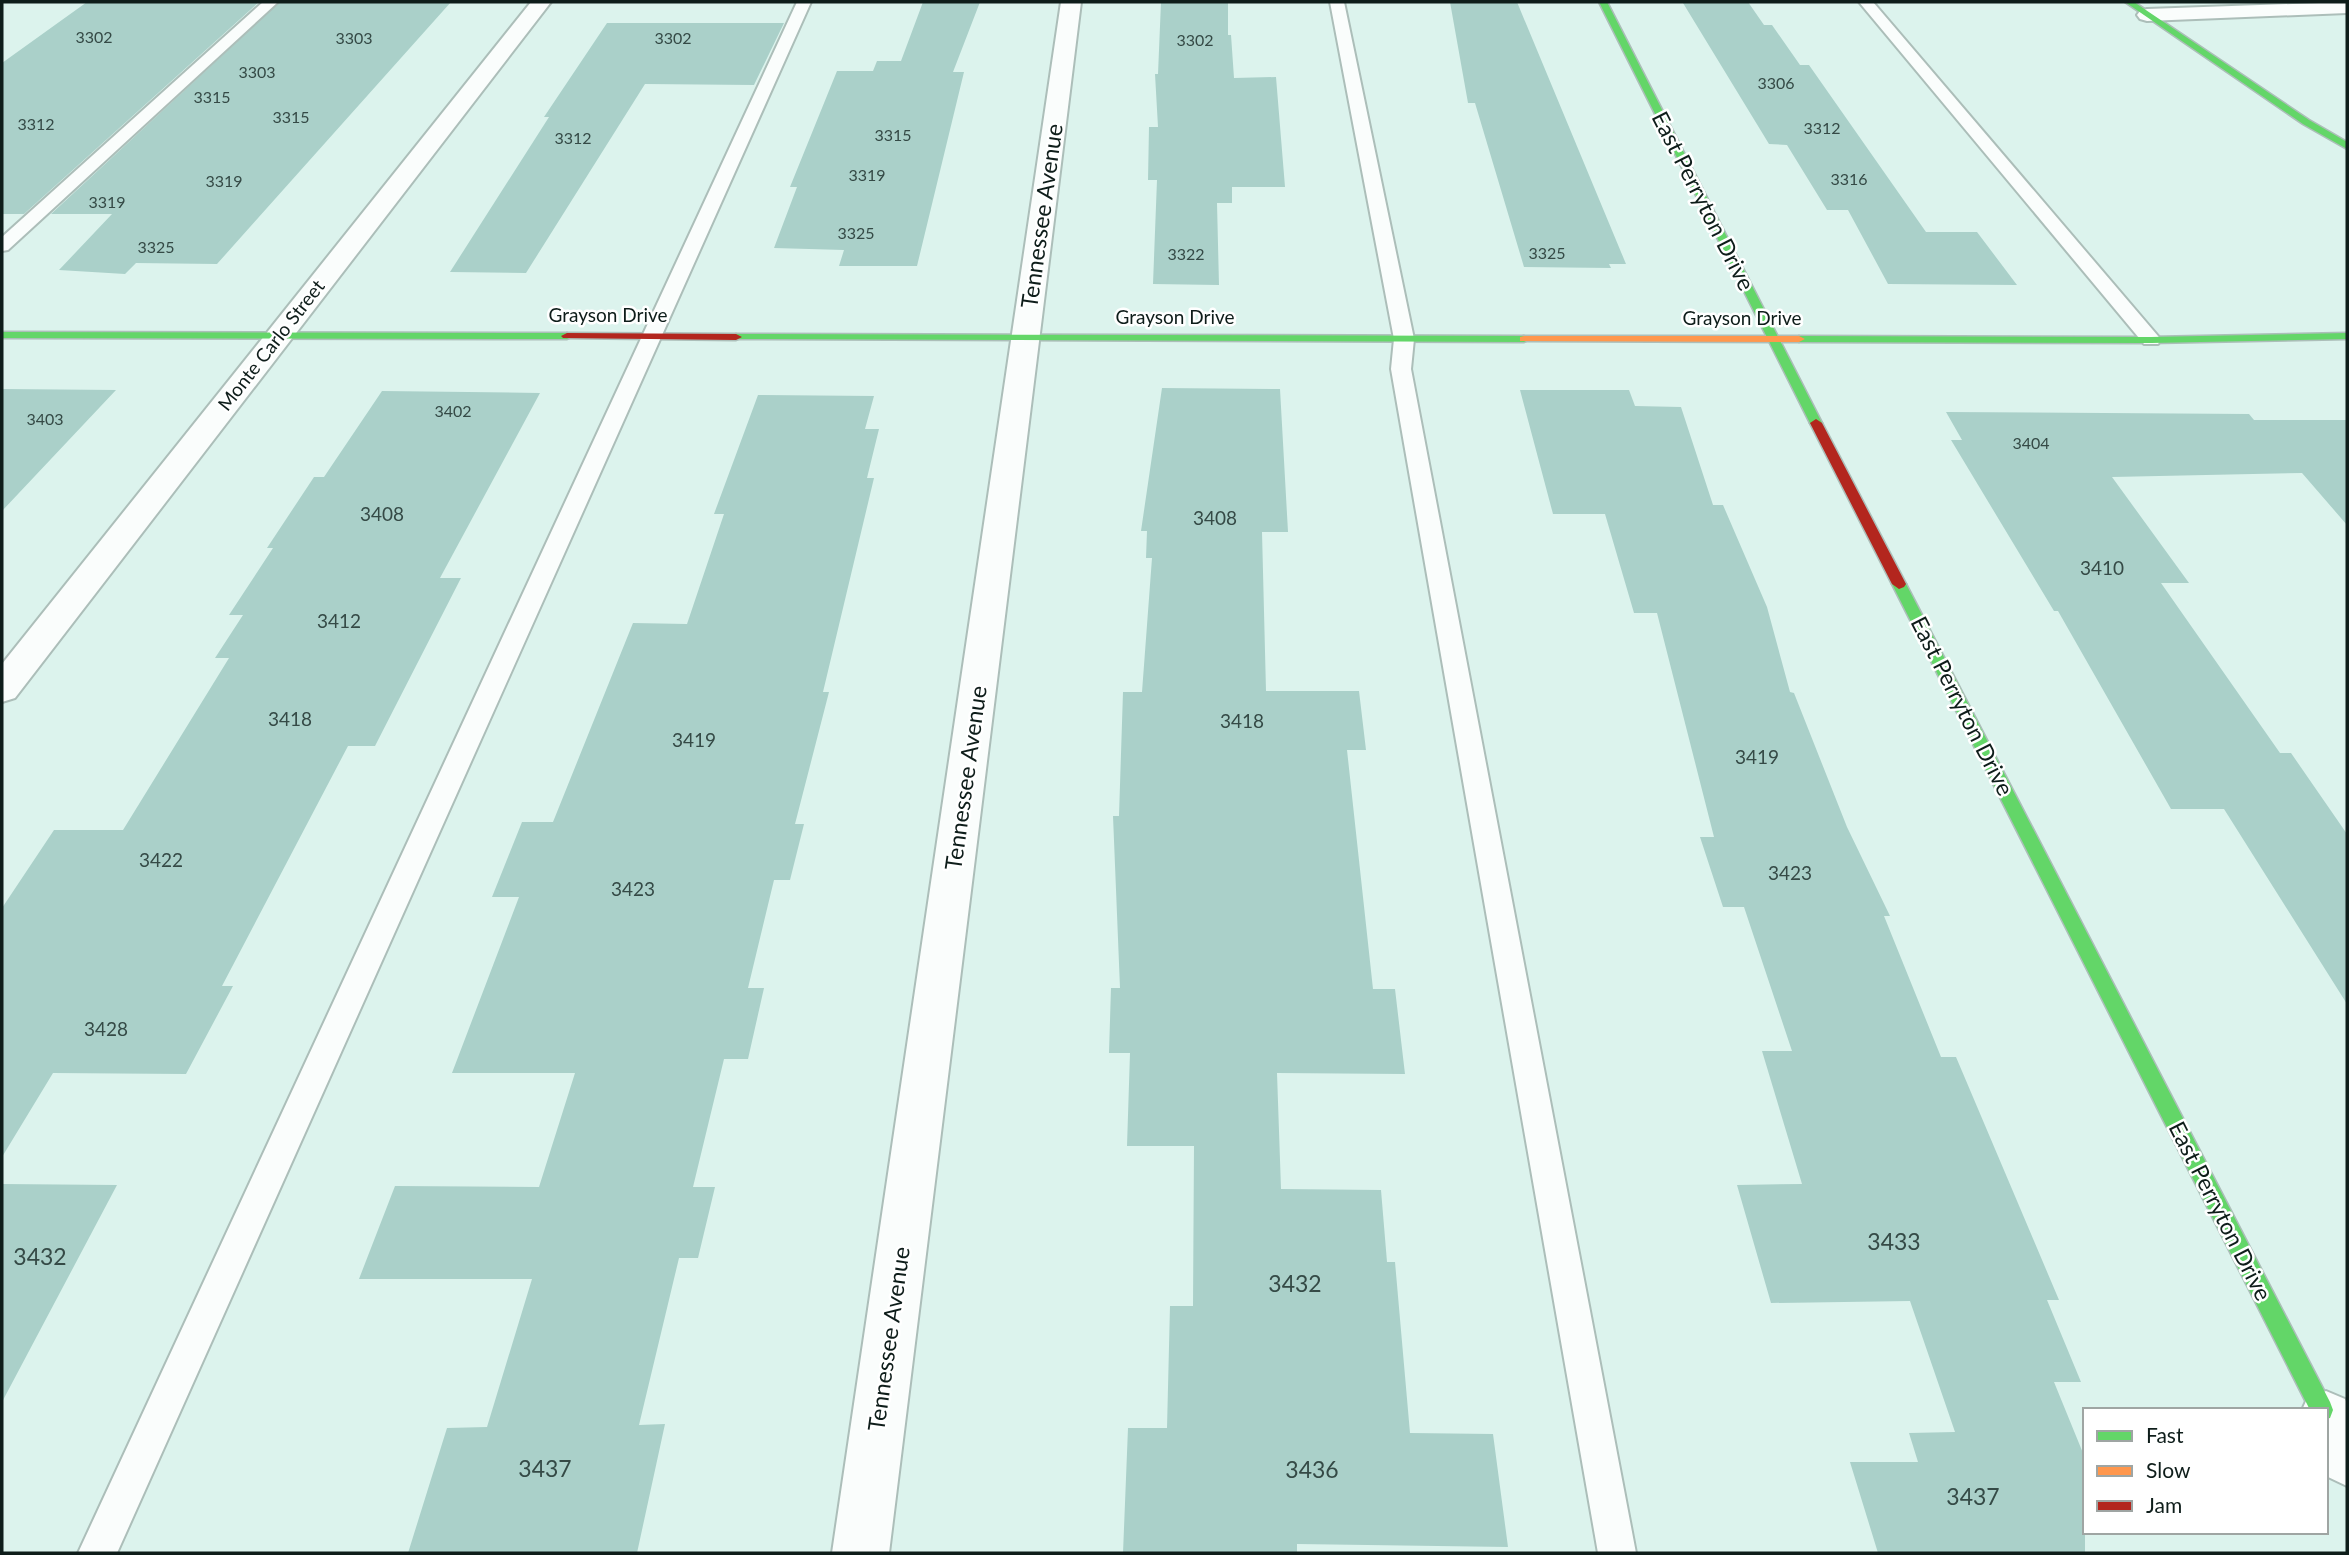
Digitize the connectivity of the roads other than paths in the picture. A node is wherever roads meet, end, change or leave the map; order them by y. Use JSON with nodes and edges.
{"nodes":[{"id":1,"x":271,"y":2,"type":"edge"},
{"id":2,"x":541,"y":2,"type":"edge"},
{"id":3,"x":804,"y":2,"type":"edge"},
{"id":4,"x":1071,"y":2,"type":"edge"},
{"id":5,"x":1337,"y":2,"type":"edge"},
{"id":6,"x":1603,"y":2,"type":"edge"},
{"id":7,"x":1866,"y":2,"type":"edge"},
{"id":8,"x":2129,"y":2,"type":"edge"},
{"id":9,"x":2347,"y":7,"type":"edge"},
{"id":10,"x":2147,"y":15,"type":"junction"},
{"id":11,"x":2347,"y":146,"type":"edge"},
{"id":12,"x":2,"y":246,"type":"edge"},
{"id":13,"x":2,"y":335,"type":"edge"},
{"id":14,"x":2347,"y":335,"type":"edge"},
{"id":15,"x":278,"y":336,"type":"junction"},
{"id":16,"x":650,"y":336,"type":"junction"},
{"id":17,"x":1026,"y":337,"type":"junction"},
{"id":18,"x":1404,"y":339,"type":"junction"},
{"id":19,"x":1773,"y":339,"type":"junction"},
{"id":20,"x":2151,"y":340,"type":"junction"},
{"id":21,"x":2,"y":689,"type":"edge"},
{"id":22,"x":2321,"y":1408,"type":"edge"},
{"id":23,"x":2328,"y":1422,"type":"edge"},
{"id":24,"x":2347,"y":1459,"type":"edge"},
{"id":25,"x":97,"y":1553,"type":"edge"},
{"id":26,"x":860,"y":1553,"type":"edge"},
{"id":27,"x":1617,"y":1553,"type":"edge"}],
"edges":[{"from":1,"to":12,"type":"lane"},
{"from":2,"to":15,"type":"street","name":"Monte Carlo Street"},
{"from":3,"to":16,"type":"lane"},
{"from":4,"to":17,"type":"street","name":"Tennessee Avenue"},
{"from":5,"to":18,"type":"lane"},
{"from":6,"to":19,"type":"street","name":"East Perryton Drive"},
{"from":7,"to":20,"type":"lane"},
{"from":8,"to":10,"type":"street"},
{"from":9,"to":10,"type":"street"},
{"from":10,"to":11,"type":"street"},
{"from":13,"to":15,"type":"street","name":"Grayson Drive"},
{"from":14,"to":20,"type":"street","name":"Grayson Drive"},
{"from":15,"to":16,"type":"street","name":"Grayson Drive"},
{"from":15,"to":21,"type":"street","name":"Monte Carlo Street"},
{"from":16,"to":17,"type":"street","name":"Grayson Drive"},
{"from":16,"to":25,"type":"lane"},
{"from":17,"to":18,"type":"street","name":"Grayson Drive"},
{"from":17,"to":26,"type":"street","name":"Tennessee Avenue"},
{"from":18,"to":19,"type":"street","name":"Grayson Drive"},
{"from":18,"to":27,"type":"lane"},
{"from":19,"to":20,"type":"street","name":"Grayson Drive"},
{"from":19,"to":22,"type":"street","name":"East Perryton Drive"},
{"from":23,"to":24,"type":"street"}]}
